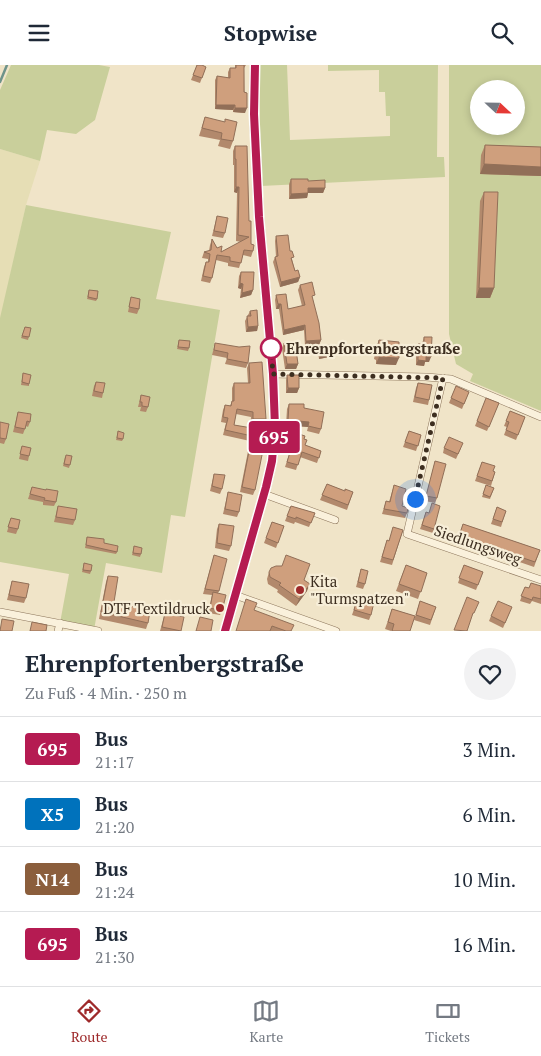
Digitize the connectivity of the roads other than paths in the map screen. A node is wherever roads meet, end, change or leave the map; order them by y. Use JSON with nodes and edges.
{"nodes":[{"id":1,"x":255,"y":65,"type":"edge"},
{"id":2,"x":273,"y":374,"type":"junction"},
{"id":3,"x":443,"y":378,"type":"junction"},
{"id":4,"x":541,"y":417,"type":"edge"},
{"id":5,"x":264,"y":494,"type":"junction"},
{"id":6,"x":335,"y":520,"type":"dead end"},
{"id":7,"x":541,"y":580,"type":"edge"},
{"id":8,"x":235,"y":595,"type":"junction"},
{"id":9,"x":0,"y":612,"type":"edge"},
{"id":10,"x":59,"y":627,"type":"edge"},
{"id":11,"x":98,"y":631,"type":"edge"},
{"id":12,"x":225,"y":631,"type":"edge"},
{"id":13,"x":336,"y":631,"type":"edge"}],
"edges":[{"from":1,"to":2,"type":"street"},
{"from":2,"to":3,"type":"street"},
{"from":2,"to":5,"type":"street"},
{"from":3,"to":4,"type":"street"},
{"from":3,"to":7,"type":"street","name":"Siedlungsweg"},
{"from":5,"to":6,"type":"street"},
{"from":5,"to":8,"type":"street"},
{"from":8,"to":12,"type":"street"},
{"from":8,"to":13,"type":"street"},
{"from":9,"to":10,"type":"street"},
{"from":10,"to":11,"type":"street"}]}
